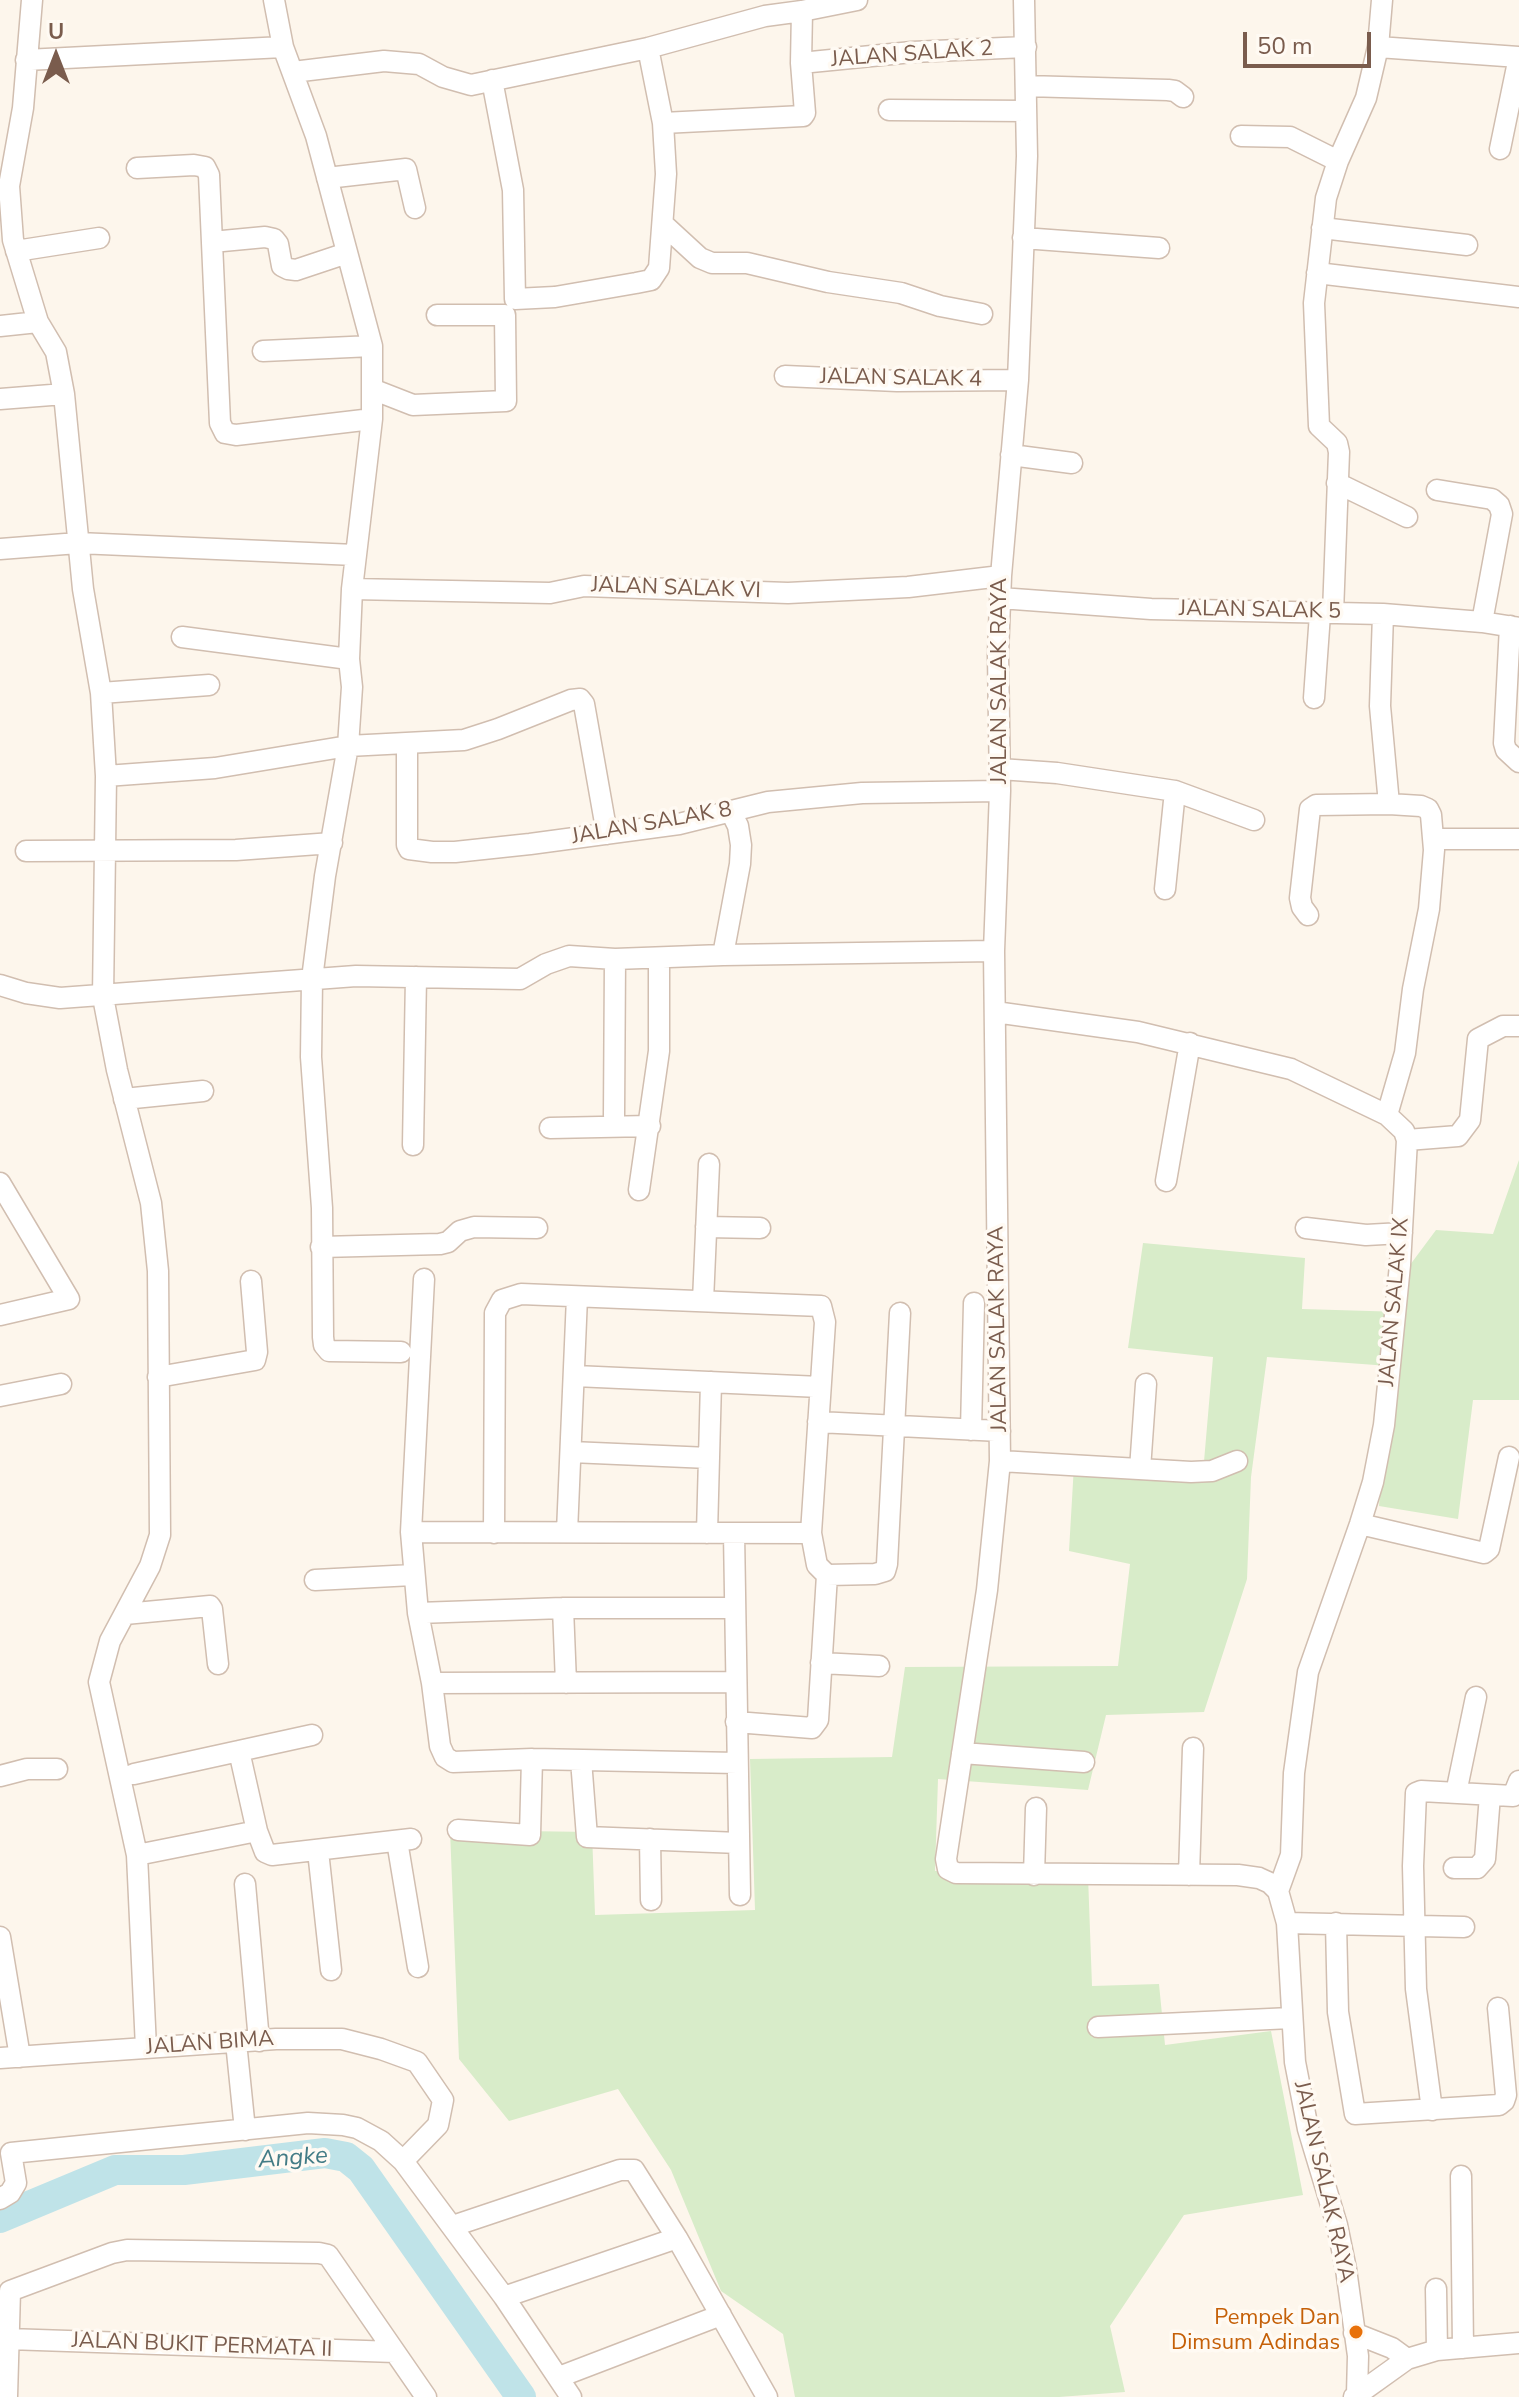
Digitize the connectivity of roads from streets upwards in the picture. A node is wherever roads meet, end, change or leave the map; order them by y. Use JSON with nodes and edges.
{"nodes":[{"id":1,"x":32,"y":0,"type":"edge"},
{"id":2,"x":274,"y":0,"type":"edge"},
{"id":3,"x":857,"y":0,"type":"edge"},
{"id":4,"x":1024,"y":0,"type":"edge"},
{"id":5,"x":1382,"y":0,"type":"edge"},
{"id":6,"x":764,"y":8,"type":"edge"},
{"id":7,"x":802,"y":11,"type":"junction"},
{"id":8,"x":283,"y":47,"type":"junction"},
{"id":9,"x":1026,"y":47,"type":"junction"},
{"id":10,"x":1378,"y":47,"type":"junction"},
{"id":11,"x":648,"y":48,"type":"junction"},
{"id":12,"x":1519,"y":57,"type":"edge"},
{"id":13,"x":26,"y":60,"type":"junction"},
{"id":14,"x":801,"y":63,"type":"junction"},
{"id":15,"x":293,"y":72,"type":"junction"},
{"id":16,"x":492,"y":80,"type":"junction"},
{"id":17,"x":1026,"y":86,"type":"junction"},
{"id":18,"x":1183,"y":97,"type":"dead end"},
{"id":19,"x":889,"y":110,"type":"dead end"},
{"id":20,"x":1026,"y":111,"type":"junction"},
{"id":21,"x":663,"y":123,"type":"junction"},
{"id":22,"x":1241,"y":136,"type":"dead end"},
{"id":23,"x":1500,"y":149,"type":"dead end"},
{"id":24,"x":1338,"y":161,"type":"junction"},
{"id":25,"x":137,"y":168,"type":"dead end"},
{"id":26,"x":327,"y":178,"type":"junction"},
{"id":27,"x":5,"y":187,"type":"edge"},
{"id":28,"x":415,"y":208,"type":"dead end"},
{"id":29,"x":663,"y":224,"type":"junction"},
{"id":30,"x":1322,"y":228,"type":"junction"},
{"id":31,"x":99,"y":238,"type":"dead end"},
{"id":32,"x":1023,"y":238,"type":"junction"},
{"id":33,"x":212,"y":242,"type":"junction"},
{"id":34,"x":10,"y":244,"type":"edge"},
{"id":35,"x":1467,"y":245,"type":"dead end"},
{"id":36,"x":1159,"y":248,"type":"dead end"},
{"id":37,"x":347,"y":253,"type":"junction"},
{"id":38,"x":1317,"y":273,"type":"junction"},
{"id":39,"x":1519,"y":297,"type":"edge"},
{"id":40,"x":982,"y":314,"type":"dead end"},
{"id":41,"x":437,"y":315,"type":"dead end"},
{"id":42,"x":38,"y":322,"type":"junction"},
{"id":43,"x":0,"y":326,"type":"edge"},
{"id":44,"x":372,"y":346,"type":"junction"},
{"id":45,"x":263,"y":351,"type":"dead end"},
{"id":46,"x":785,"y":376,"type":"dead end"},
{"id":47,"x":1018,"y":380,"type":"junction"},
{"id":48,"x":372,"y":389,"type":"junction"},
{"id":49,"x":64,"y":394,"type":"junction"},
{"id":50,"x":0,"y":399,"type":"edge"},
{"id":51,"x":372,"y":419,"type":"junction"},
{"id":52,"x":1011,"y":455,"type":"junction"},
{"id":53,"x":1072,"y":463,"type":"dead end"},
{"id":54,"x":1337,"y":483,"type":"junction"},
{"id":55,"x":1437,"y":490,"type":"dead end"},
{"id":56,"x":1407,"y":517,"type":"dead end"},
{"id":57,"x":78,"y":543,"type":"junction"},
{"id":58,"x":0,"y":549,"type":"edge"},
{"id":59,"x":355,"y":555,"type":"junction"},
{"id":60,"x":1001,"y":576,"type":"junction"},
{"id":61,"x":352,"y":589,"type":"junction"},
{"id":62,"x":1000,"y":598,"type":"junction"},
{"id":63,"x":1326,"y":613,"type":"junction"},
{"id":64,"x":1383,"y":614,"type":"junction"},
{"id":65,"x":1482,"y":622,"type":"junction"},
{"id":66,"x":1514,"y":627,"type":"edge"},
{"id":67,"x":182,"y":637,"type":"dead end"},
{"id":68,"x":349,"y":659,"type":"junction"},
{"id":69,"x":209,"y":685,"type":"dead end"},
{"id":70,"x":101,"y":693,"type":"junction"},
{"id":71,"x":1314,"y":698,"type":"dead end"},
{"id":72,"x":407,"y":744,"type":"junction"},
{"id":73,"x":348,"y":746,"type":"junction"},
{"id":74,"x":1519,"y":762,"type":"edge"},
{"id":75,"x":1000,"y":769,"type":"junction"},
{"id":76,"x":106,"y":776,"type":"junction"},
{"id":77,"x":1000,"y":791,"type":"junction"},
{"id":78,"x":1175,"y":791,"type":"junction"},
{"id":79,"x":1389,"y":804,"type":"junction"},
{"id":80,"x":731,"y":812,"type":"junction"},
{"id":81,"x":1254,"y":820,"type":"dead end"},
{"id":82,"x":607,"y":834,"type":"junction"},
{"id":83,"x":1433,"y":839,"type":"junction"},
{"id":84,"x":1519,"y":839,"type":"edge"},
{"id":85,"x":332,"y":843,"type":"junction"},
{"id":86,"x":26,"y":851,"type":"dead end"},
{"id":87,"x":105,"y":852,"type":"junction"},
{"id":88,"x":1165,"y":889,"type":"dead end"},
{"id":89,"x":1308,"y":915,"type":"dead end"},
{"id":90,"x":994,"y":951,"type":"junction"},
{"id":91,"x":723,"y":955,"type":"junction"},
{"id":92,"x":659,"y":958,"type":"junction"},
{"id":93,"x":615,"y":959,"type":"junction"},
{"id":94,"x":416,"y":977,"type":"junction"},
{"id":95,"x":312,"y":979,"type":"junction"},
{"id":96,"x":0,"y":985,"type":"edge"},
{"id":97,"x":103,"y":997,"type":"junction"},
{"id":98,"x":995,"y":1012,"type":"junction"},
{"id":99,"x":1519,"y":1026,"type":"edge"},
{"id":100,"x":1190,"y":1043,"type":"junction"},
{"id":101,"x":203,"y":1091,"type":"dead end"},
{"id":102,"x":124,"y":1099,"type":"junction"},
{"id":103,"x":1387,"y":1115,"type":"junction"},
{"id":104,"x":614,"y":1116,"type":"dead end"},
{"id":105,"x":650,"y":1126,"type":"junction"},
{"id":106,"x":550,"y":1128,"type":"dead end"},
{"id":107,"x":1407,"y":1140,"type":"junction"},
{"id":108,"x":413,"y":1145,"type":"dead end"},
{"id":109,"x":709,"y":1164,"type":"dead end"},
{"id":110,"x":1166,"y":1181,"type":"dead end"},
{"id":111,"x":0,"y":1183,"type":"edge"},
{"id":112,"x":639,"y":1190,"type":"dead end"},
{"id":113,"x":706,"y":1227,"type":"junction"},
{"id":114,"x":537,"y":1228,"type":"dead end"},
{"id":115,"x":760,"y":1228,"type":"dead end"},
{"id":116,"x":1306,"y":1228,"type":"dead end"},
{"id":117,"x":1402,"y":1233,"type":"junction"},
{"id":118,"x":321,"y":1247,"type":"junction"},
{"id":119,"x":424,"y":1279,"type":"dead end"},
{"id":120,"x":251,"y":1281,"type":"dead end"},
{"id":121,"x":577,"y":1297,"type":"junction"},
{"id":122,"x":703,"y":1301,"type":"junction"},
{"id":123,"x":974,"y":1303,"type":"dead end"},
{"id":124,"x":900,"y":1313,"type":"dead end"},
{"id":125,"x":0,"y":1315,"type":"edge"},
{"id":126,"x":401,"y":1352,"type":"dead end"},
{"id":127,"x":575,"y":1376,"type":"junction"},
{"id":128,"x":158,"y":1377,"type":"junction"},
{"id":129,"x":711,"y":1382,"type":"junction"},
{"id":130,"x":61,"y":1384,"type":"dead end"},
{"id":131,"x":1146,"y":1384,"type":"dead end"},
{"id":132,"x":820,"y":1387,"type":"junction"},
{"id":133,"x":0,"y":1396,"type":"edge"},
{"id":134,"x":818,"y":1422,"type":"junction"},
{"id":135,"x":895,"y":1427,"type":"junction"},
{"id":136,"x":971,"y":1430,"type":"junction"},
{"id":137,"x":1000,"y":1431,"type":"junction"},
{"id":138,"x":571,"y":1452,"type":"junction"},
{"id":139,"x":1509,"y":1457,"type":"dead end"},
{"id":140,"x":709,"y":1458,"type":"junction"},
{"id":141,"x":1000,"y":1461,"type":"junction"},
{"id":142,"x":1237,"y":1461,"type":"dead end"},
{"id":143,"x":1140,"y":1469,"type":"junction"},
{"id":144,"x":1360,"y":1524,"type":"junction"},
{"id":145,"x":411,"y":1532,"type":"junction"},
{"id":146,"x":567,"y":1532,"type":"junction"},
{"id":147,"x":494,"y":1533,"type":"junction"},
{"id":148,"x":707,"y":1533,"type":"junction"},
{"id":149,"x":734,"y":1533,"type":"junction"},
{"id":150,"x":811,"y":1533,"type":"junction"},
{"id":151,"x":413,"y":1575,"type":"junction"},
{"id":152,"x":827,"y":1575,"type":"junction"},
{"id":153,"x":315,"y":1580,"type":"dead end"},
{"id":154,"x":563,"y":1608,"type":"junction"},
{"id":155,"x":734,"y":1608,"type":"junction"},
{"id":156,"x":418,"y":1613,"type":"junction"},
{"id":157,"x":125,"y":1614,"type":"junction"},
{"id":158,"x":821,"y":1663,"type":"junction"},
{"id":159,"x":218,"y":1664,"type":"dead end"},
{"id":160,"x":879,"y":1666,"type":"dead end"},
{"id":161,"x":736,"y":1682,"type":"junction"},
{"id":162,"x":432,"y":1683,"type":"junction"},
{"id":163,"x":566,"y":1683,"type":"junction"},
{"id":164,"x":1476,"y":1697,"type":"dead end"},
{"id":165,"x":736,"y":1722,"type":"junction"},
{"id":166,"x":312,"y":1735,"type":"dead end"},
{"id":167,"x":1193,"y":1748,"type":"dead end"},
{"id":168,"x":239,"y":1751,"type":"junction"},
{"id":169,"x":962,"y":1753,"type":"junction"},
{"id":170,"x":532,"y":1759,"type":"junction"},
{"id":171,"x":581,"y":1760,"type":"junction"},
{"id":172,"x":1084,"y":1762,"type":"dead end"},
{"id":173,"x":737,"y":1763,"type":"junction"},
{"id":174,"x":57,"y":1769,"type":"dead end"},
{"id":175,"x":134,"y":1774,"type":"dead end"},
{"id":176,"x":0,"y":1776,"type":"edge"},
{"id":177,"x":1519,"y":1781,"type":"edge"},
{"id":178,"x":1456,"y":1793,"type":"junction"},
{"id":179,"x":1490,"y":1795,"type":"junction"},
{"id":180,"x":1036,"y":1808,"type":"dead end"},
{"id":181,"x":458,"y":1830,"type":"dead end"},
{"id":182,"x":257,"y":1831,"type":"junction"},
{"id":183,"x":650,"y":1839,"type":"junction"},
{"id":184,"x":739,"y":1843,"type":"junction"},
{"id":185,"x":318,"y":1851,"type":"junction"},
{"id":186,"x":137,"y":1855,"type":"junction"},
{"id":187,"x":1454,"y":1868,"type":"dead end"},
{"id":188,"x":1034,"y":1875,"type":"junction"},
{"id":189,"x":1189,"y":1875,"type":"junction"},
{"id":190,"x":245,"y":1884,"type":"dead end"},
{"id":191,"x":1278,"y":1891,"type":"junction"},
{"id":192,"x":740,"y":1895,"type":"dead end"},
{"id":193,"x":651,"y":1900,"type":"dead end"},
{"id":194,"x":1287,"y":1923,"type":"junction"},
{"id":195,"x":1336,"y":1923,"type":"junction"},
{"id":196,"x":1413,"y":1925,"type":"junction"},
{"id":197,"x":1464,"y":1927,"type":"dead end"},
{"id":198,"x":0,"y":1937,"type":"edge"},
{"id":199,"x":418,"y":1967,"type":"dead end"},
{"id":200,"x":331,"y":1970,"type":"dead end"},
{"id":201,"x":1498,"y":2008,"type":"dead end"},
{"id":202,"x":1291,"y":2018,"type":"junction"},
{"id":203,"x":1098,"y":2027,"type":"dead end"},
{"id":204,"x":259,"y":2041,"type":"junction"},
{"id":205,"x":236,"y":2042,"type":"junction"},
{"id":206,"x":146,"y":2048,"type":"junction"},
{"id":207,"x":10,"y":2057,"type":"edge"},
{"id":208,"x":1432,"y":2110,"type":"junction"},
{"id":209,"x":245,"y":2130,"type":"junction"},
{"id":210,"x":6,"y":2149,"type":"edge"},
{"id":211,"x":403,"y":2161,"type":"junction"},
{"id":212,"x":1461,"y":2176,"type":"dead end"},
{"id":213,"x":0,"y":2199,"type":"edge"},
{"id":214,"x":453,"y":2226,"type":"junction"},
{"id":215,"x":677,"y":2238,"type":"junction"},
{"id":216,"x":1436,"y":2289,"type":"dead end"},
{"id":217,"x":504,"y":2297,"type":"junction"},
{"id":218,"x":721,"y":2315,"type":"junction"},
{"id":219,"x":1354,"y":2333,"type":"junction"},
{"id":220,"x":8,"y":2339,"type":"junction"},
{"id":221,"x":1519,"y":2343,"type":"edge"},
{"id":222,"x":1463,"y":2348,"type":"junction"},
{"id":223,"x":1437,"y":2350,"type":"junction"},
{"id":224,"x":395,"y":2352,"type":"junction"},
{"id":225,"x":1407,"y":2359,"type":"junction"},
{"id":226,"x":559,"y":2377,"type":"junction"},
{"id":227,"x":1356,"y":2395,"type":"edge"},
{"id":228,"x":7,"y":2397,"type":"edge"},
{"id":229,"x":426,"y":2397,"type":"edge"},
{"id":230,"x":571,"y":2397,"type":"edge"},
{"id":231,"x":767,"y":2397,"type":"edge"}],
"edges":[{"from":1,"to":13,"type":"street"},
{"from":2,"to":8,"type":"street"},
{"from":3,"to":7,"type":"street"},
{"from":4,"to":9,"type":"street","name":"JALAN SALAK RAYA"},
{"from":5,"to":10,"type":"street"},
{"from":6,"to":7,"type":"street"},
{"from":6,"to":11,"type":"street"},
{"from":7,"to":14,"type":"street","name":"JALAN SALAK 2"},
{"from":8,"to":13,"type":"street"},
{"from":8,"to":15,"type":"street"},
{"from":9,"to":14,"type":"street","name":"JALAN SALAK 2"},
{"from":9,"to":17,"type":"street","name":"JALAN SALAK RAYA"},
{"from":10,"to":12,"type":"street"},
{"from":10,"to":24,"type":"street"},
{"from":11,"to":16,"type":"street"},
{"from":11,"to":21,"type":"street"},
{"from":12,"to":23,"type":"street"},
{"from":13,"to":27,"type":"street"},
{"from":14,"to":21,"type":"street"},
{"from":15,"to":16,"type":"street"},
{"from":15,"to":26,"type":"street"},
{"from":16,"to":29,"type":"street"},
{"from":17,"to":18,"type":"street"},
{"from":17,"to":20,"type":"street","name":"JALAN SALAK RAYA"},
{"from":19,"to":20,"type":"street"},
{"from":20,"to":32,"type":"street","name":"JALAN SALAK RAYA"},
{"from":21,"to":29,"type":"street"},
{"from":22,"to":24,"type":"street"},
{"from":24,"to":30,"type":"street"},
{"from":25,"to":33,"type":"street"},
{"from":26,"to":28,"type":"street"},
{"from":26,"to":37,"type":"street"},
{"from":27,"to":34,"type":"street"},
{"from":29,"to":40,"type":"street"},
{"from":30,"to":35,"type":"street"},
{"from":30,"to":38,"type":"street"},
{"from":31,"to":34,"type":"street"},
{"from":32,"to":36,"type":"street"},
{"from":32,"to":47,"type":"street","name":"JALAN SALAK RAYA"},
{"from":33,"to":37,"type":"street"},
{"from":33,"to":51,"type":"street"},
{"from":34,"to":42,"type":"street"},
{"from":37,"to":44,"type":"street"},
{"from":38,"to":39,"type":"street"},
{"from":38,"to":54,"type":"street"},
{"from":41,"to":48,"type":"street"},
{"from":42,"to":43,"type":"street"},
{"from":42,"to":49,"type":"street"},
{"from":44,"to":45,"type":"street"},
{"from":44,"to":48,"type":"street"},
{"from":46,"to":47,"type":"street","name":"JALAN SALAK 4"},
{"from":47,"to":52,"type":"street","name":"JALAN SALAK RAYA"},
{"from":48,"to":51,"type":"street"},
{"from":49,"to":50,"type":"street"},
{"from":49,"to":57,"type":"street"},
{"from":51,"to":59,"type":"street"},
{"from":52,"to":53,"type":"street"},
{"from":52,"to":60,"type":"street","name":"JALAN SALAK RAYA"},
{"from":54,"to":56,"type":"street"},
{"from":54,"to":63,"type":"street"},
{"from":55,"to":65,"type":"street"},
{"from":57,"to":58,"type":"street"},
{"from":57,"to":59,"type":"street"},
{"from":57,"to":70,"type":"street"},
{"from":59,"to":61,"type":"street"},
{"from":60,"to":61,"type":"street","name":"JALAN SALAK VI"},
{"from":60,"to":62,"type":"street","name":"JALAN SALAK RAYA"},
{"from":61,"to":68,"type":"street"},
{"from":62,"to":63,"type":"street","name":"JALAN SALAK 5"},
{"from":62,"to":75,"type":"street","name":"JALAN SALAK RAYA"},
{"from":63,"to":64,"type":"street","name":"JALAN SALAK 5"},
{"from":63,"to":71,"type":"street"},
{"from":64,"to":65,"type":"street","name":"JALAN SALAK 5"},
{"from":64,"to":79,"type":"street"},
{"from":65,"to":66,"type":"street","name":"JALAN SALAK 5"},
{"from":66,"to":74,"type":"street"},
{"from":67,"to":68,"type":"street"},
{"from":68,"to":73,"type":"street"},
{"from":69,"to":70,"type":"street"},
{"from":70,"to":76,"type":"street"},
{"from":72,"to":73,"type":"street"},
{"from":72,"to":82,"type":"street","name":"JALAN SALAK 8"},
{"from":72,"to":82,"type":"street"},
{"from":73,"to":76,"type":"street"},
{"from":73,"to":85,"type":"street"},
{"from":75,"to":77,"type":"street","name":"JALAN SALAK RAYA"},
{"from":75,"to":78,"type":"street"},
{"from":76,"to":87,"type":"street"},
{"from":77,"to":80,"type":"street","name":"JALAN SALAK 8"},
{"from":77,"to":90,"type":"street","name":"JALAN SALAK RAYA"},
{"from":78,"to":81,"type":"street"},
{"from":78,"to":88,"type":"street"},
{"from":79,"to":83,"type":"street"},
{"from":79,"to":89,"type":"street"},
{"from":80,"to":82,"type":"street","name":"JALAN SALAK 8"},
{"from":80,"to":91,"type":"street"},
{"from":83,"to":84,"type":"street"},
{"from":83,"to":103,"type":"street"},
{"from":85,"to":87,"type":"street"},
{"from":85,"to":95,"type":"street"},
{"from":86,"to":87,"type":"street"},
{"from":87,"to":97,"type":"street"},
{"from":90,"to":91,"type":"street"},
{"from":90,"to":98,"type":"street","name":"JALAN SALAK RAYA"},
{"from":91,"to":92,"type":"street"},
{"from":92,"to":93,"type":"street"},
{"from":92,"to":105,"type":"street"},
{"from":93,"to":94,"type":"street"},
{"from":93,"to":104,"type":"street"},
{"from":94,"to":95,"type":"street"},
{"from":94,"to":108,"type":"street"},
{"from":95,"to":97,"type":"street"},
{"from":95,"to":118,"type":"street"},
{"from":96,"to":97,"type":"street"},
{"from":97,"to":102,"type":"street"},
{"from":98,"to":100,"type":"street"},
{"from":98,"to":137,"type":"street","name":"JALAN SALAK RAYA"},
{"from":99,"to":107,"type":"street"},
{"from":100,"to":103,"type":"street"},
{"from":100,"to":110,"type":"street"},
{"from":101,"to":102,"type":"street"},
{"from":102,"to":128,"type":"street"},
{"from":103,"to":107,"type":"street"},
{"from":105,"to":106,"type":"street"},
{"from":105,"to":112,"type":"street"},
{"from":107,"to":117,"type":"street","name":"JALAN SALAK IX"},
{"from":109,"to":113,"type":"street"},
{"from":111,"to":125,"type":"street"},
{"from":113,"to":115,"type":"street"},
{"from":113,"to":122,"type":"street"},
{"from":114,"to":118,"type":"street"},
{"from":116,"to":117,"type":"street"},
{"from":117,"to":144,"type":"street","name":"JALAN SALAK IX"},
{"from":118,"to":126,"type":"street"},
{"from":119,"to":145,"type":"street"},
{"from":120,"to":128,"type":"street"},
{"from":121,"to":122,"type":"street"},
{"from":121,"to":127,"type":"street"},
{"from":121,"to":147,"type":"street"},
{"from":122,"to":132,"type":"street"},
{"from":123,"to":136,"type":"street"},
{"from":124,"to":135,"type":"street"},
{"from":127,"to":129,"type":"street"},
{"from":127,"to":138,"type":"street"},
{"from":128,"to":157,"type":"street"},
{"from":129,"to":132,"type":"street"},
{"from":129,"to":140,"type":"street"},
{"from":130,"to":133,"type":"street"},
{"from":131,"to":143,"type":"street"},
{"from":132,"to":134,"type":"street"},
{"from":134,"to":135,"type":"street"},
{"from":134,"to":150,"type":"street"},
{"from":135,"to":136,"type":"street"},
{"from":135,"to":152,"type":"street"},
{"from":136,"to":137,"type":"street"},
{"from":137,"to":141,"type":"street","name":"JALAN SALAK RAYA"},
{"from":138,"to":140,"type":"street"},
{"from":138,"to":146,"type":"street"},
{"from":139,"to":144,"type":"street"},
{"from":140,"to":148,"type":"street"},
{"from":141,"to":143,"type":"street"},
{"from":141,"to":169,"type":"street","name":"JALAN SALAK RAYA"},
{"from":142,"to":143,"type":"street"},
{"from":144,"to":191,"type":"street","name":"JALAN SALAK IX"},
{"from":145,"to":147,"type":"street"},
{"from":145,"to":151,"type":"street"},
{"from":146,"to":147,"type":"street"},
{"from":146,"to":148,"type":"street"},
{"from":148,"to":149,"type":"street"},
{"from":149,"to":150,"type":"street"},
{"from":149,"to":155,"type":"street"},
{"from":150,"to":152,"type":"street"},
{"from":151,"to":153,"type":"street"},
{"from":151,"to":156,"type":"street"},
{"from":152,"to":158,"type":"street"},
{"from":154,"to":155,"type":"street"},
{"from":154,"to":156,"type":"street"},
{"from":154,"to":163,"type":"street"},
{"from":155,"to":161,"type":"street"},
{"from":156,"to":162,"type":"street"},
{"from":157,"to":159,"type":"street"},
{"from":157,"to":186,"type":"street"},
{"from":158,"to":160,"type":"street"},
{"from":158,"to":165,"type":"street"},
{"from":161,"to":163,"type":"street"},
{"from":161,"to":165,"type":"street"},
{"from":162,"to":163,"type":"street"},
{"from":162,"to":170,"type":"street"},
{"from":164,"to":178,"type":"street"},
{"from":165,"to":173,"type":"street"},
{"from":166,"to":168,"type":"street"},
{"from":167,"to":189,"type":"street"},
{"from":168,"to":175,"type":"street"},
{"from":168,"to":182,"type":"street"},
{"from":169,"to":172,"type":"street"},
{"from":169,"to":188,"type":"street","name":"JALAN SALAK RAYA"},
{"from":170,"to":171,"type":"street"},
{"from":170,"to":181,"type":"street"},
{"from":171,"to":173,"type":"street"},
{"from":171,"to":183,"type":"street"},
{"from":173,"to":184,"type":"street"},
{"from":174,"to":176,"type":"street"},
{"from":177,"to":179,"type":"street"},
{"from":178,"to":179,"type":"street"},
{"from":178,"to":196,"type":"street"},
{"from":179,"to":187,"type":"street"},
{"from":180,"to":188,"type":"street"},
{"from":182,"to":185,"type":"street"},
{"from":182,"to":186,"type":"street"},
{"from":183,"to":184,"type":"street"},
{"from":183,"to":193,"type":"street"},
{"from":184,"to":192,"type":"street"},
{"from":185,"to":199,"type":"street"},
{"from":185,"to":200,"type":"street"},
{"from":186,"to":206,"type":"street"},
{"from":188,"to":189,"type":"street","name":"JALAN SALAK RAYA"},
{"from":189,"to":191,"type":"street","name":"JALAN SALAK RAYA"},
{"from":190,"to":204,"type":"street"},
{"from":191,"to":194,"type":"street","name":"JALAN SALAK RAYA"},
{"from":194,"to":195,"type":"street"},
{"from":194,"to":202,"type":"street","name":"JALAN SALAK RAYA"},
{"from":195,"to":196,"type":"street"},
{"from":195,"to":208,"type":"street"},
{"from":196,"to":197,"type":"street"},
{"from":196,"to":208,"type":"street"},
{"from":198,"to":207,"type":"street"},
{"from":201,"to":208,"type":"street"},
{"from":202,"to":203,"type":"street"},
{"from":202,"to":219,"type":"street","name":"JALAN SALAK RAYA"},
{"from":204,"to":205,"type":"street","name":"JALAN BIMA"},
{"from":204,"to":211,"type":"street","name":"JALAN BIMA"},
{"from":205,"to":206,"type":"street","name":"JALAN BIMA"},
{"from":205,"to":209,"type":"street"},
{"from":206,"to":207,"type":"street","name":"JALAN BIMA"},
{"from":209,"to":210,"type":"street"},
{"from":209,"to":211,"type":"street"},
{"from":210,"to":213,"type":"street"},
{"from":211,"to":214,"type":"street"},
{"from":212,"to":222,"type":"street"},
{"from":214,"to":215,"type":"street"},
{"from":214,"to":217,"type":"street"},
{"from":215,"to":217,"type":"street"},
{"from":215,"to":218,"type":"street"},
{"from":216,"to":223,"type":"street"},
{"from":217,"to":226,"type":"street"},
{"from":218,"to":226,"type":"street"},
{"from":218,"to":231,"type":"street"},
{"from":219,"to":225,"type":"street"},
{"from":219,"to":227,"type":"street","name":"JALAN SALAK RAYA"},
{"from":220,"to":224,"type":"street","name":"JALAN BUKIT PERMATA II"},
{"from":220,"to":224,"type":"street"},
{"from":220,"to":228,"type":"street"},
{"from":221,"to":222,"type":"street"},
{"from":222,"to":223,"type":"street"},
{"from":223,"to":225,"type":"street"},
{"from":224,"to":229,"type":"street"},
{"from":225,"to":227,"type":"street"},
{"from":226,"to":230,"type":"street"}]}
